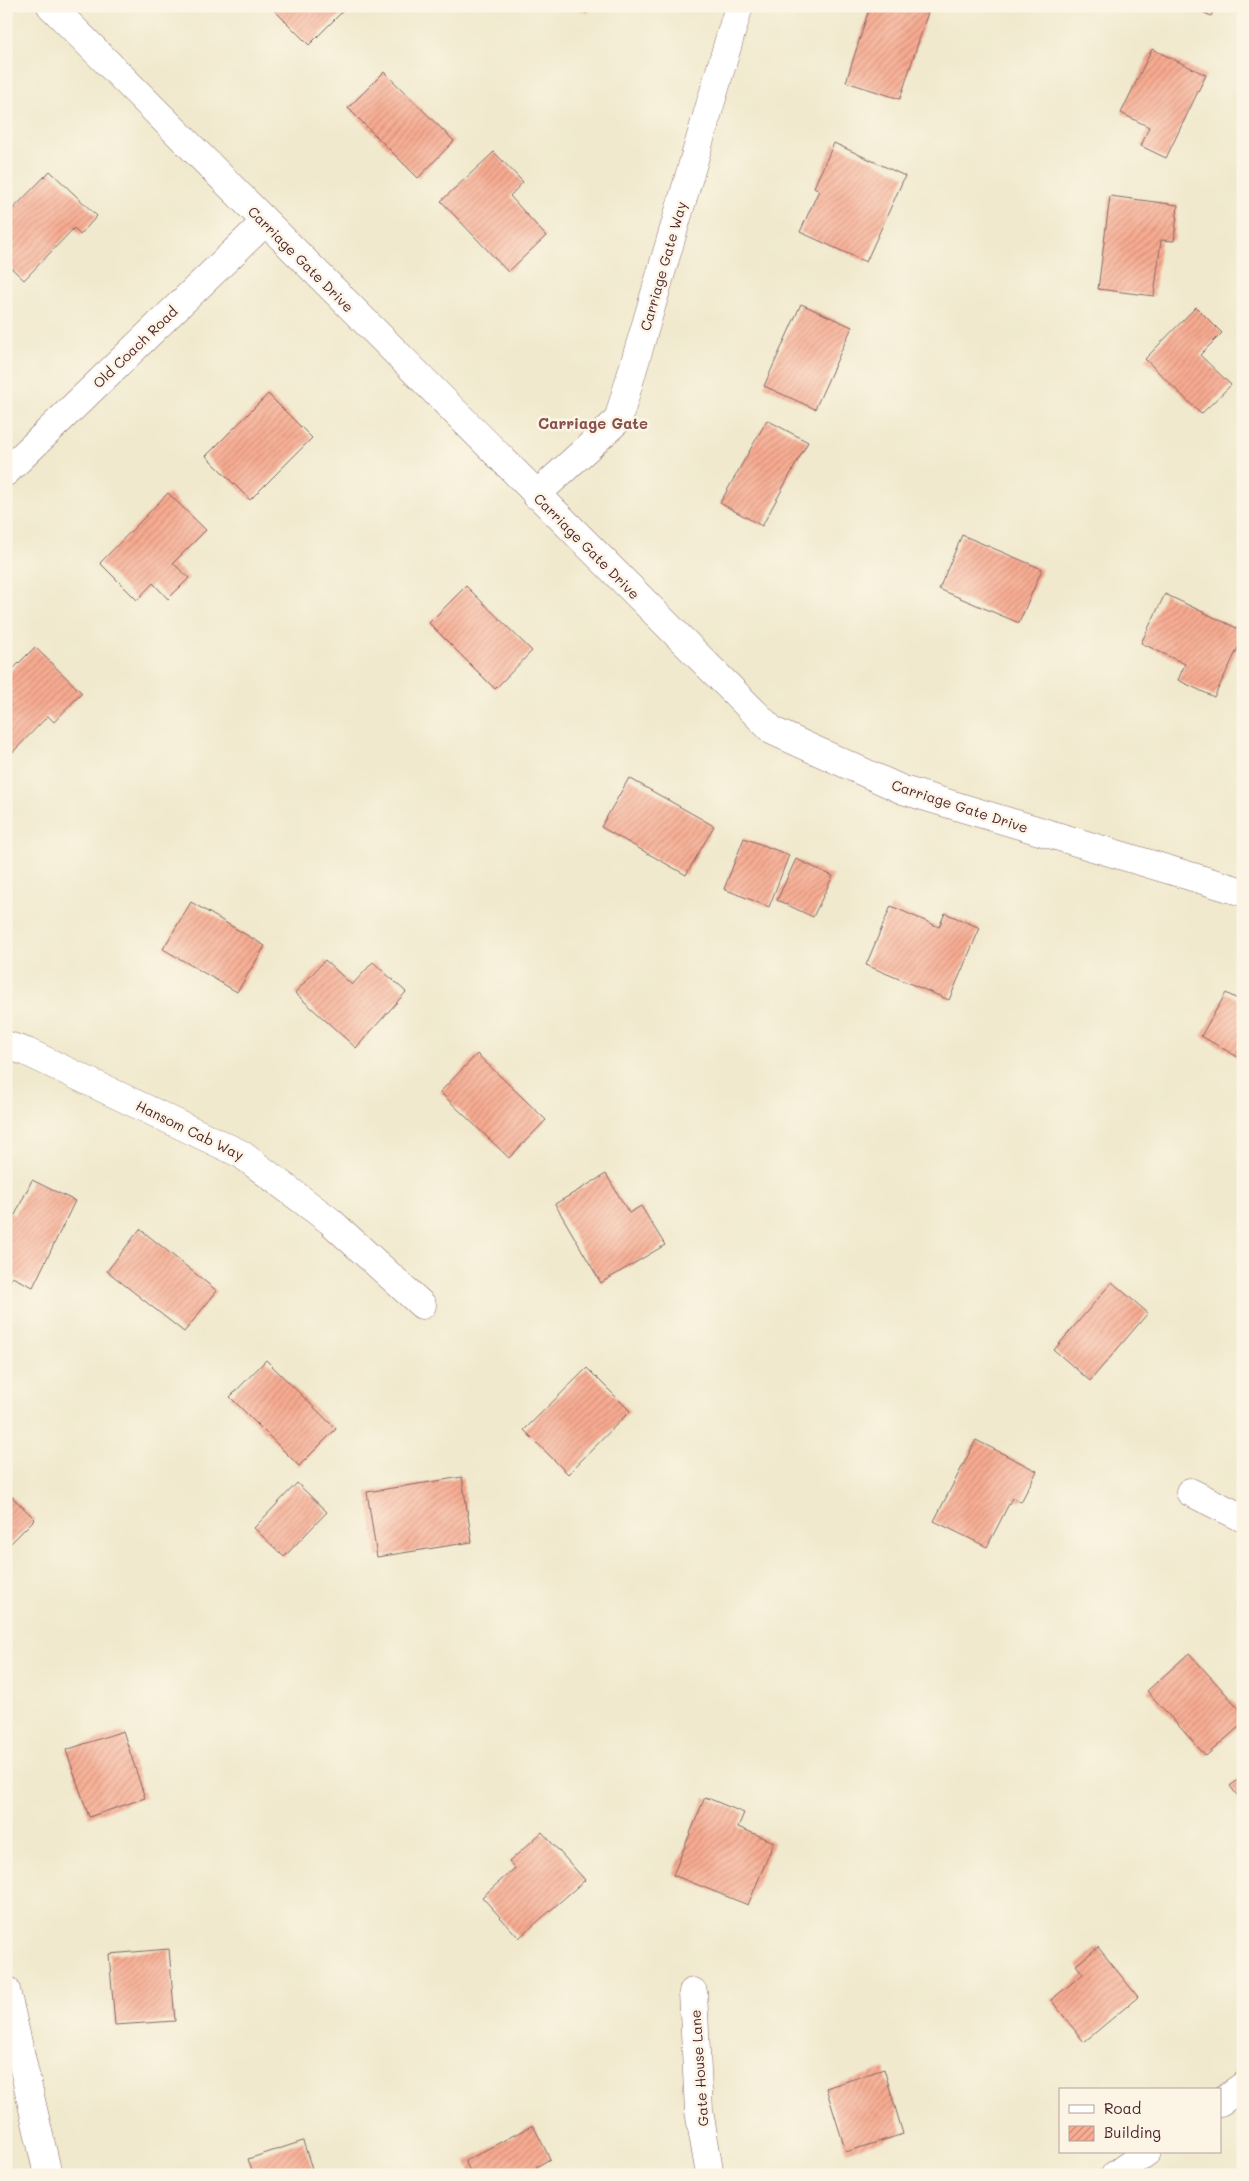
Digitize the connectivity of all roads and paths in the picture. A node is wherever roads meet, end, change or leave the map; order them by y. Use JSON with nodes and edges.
{"nodes":[{"id":1,"x":51,"y":6,"type":"edge"},
{"id":2,"x":739,"y":6,"type":"edge"},
{"id":3,"x":264,"y":222,"type":"junction"},
{"id":4,"x":6,"y":472,"type":"edge"},
{"id":5,"x":536,"y":495,"type":"junction"},
{"id":6,"x":1243,"y":892,"type":"edge"},
{"id":7,"x":6,"y":1044,"type":"edge"},
{"id":8,"x":422,"y":1305,"type":"dead end"},
{"id":9,"x":1190,"y":1492,"type":"dead end"},
{"id":10,"x":1243,"y":1518,"type":"edge"},
{"id":11,"x":6,"y":1990,"type":"edge"},
{"id":12,"x":693,"y":1992,"type":"dead end"},
{"id":13,"x":1243,"y":2086,"type":"edge"},
{"id":14,"x":1222,"y":2101,"type":"edge"},
{"id":15,"x":1144,"y":2154,"type":"edge"},
{"id":16,"x":48,"y":2175,"type":"edge"},
{"id":17,"x":710,"y":2175,"type":"edge"},
{"id":18,"x":1115,"y":2175,"type":"edge"}],
"edges":[{"from":1,"to":3,"type":"street","name":"Carriage Gate Drive"},
{"from":2,"to":5,"type":"street","name":"Carriage Gate Way"},
{"from":3,"to":4,"type":"street","name":"Old Coach Road"},
{"from":3,"to":5,"type":"street","name":"Carriage Gate Drive"},
{"from":5,"to":6,"type":"street","name":"Carriage Gate Drive"},
{"from":7,"to":8,"type":"street","name":"Hansom Cab Way"},
{"from":9,"to":10,"type":"street"},
{"from":11,"to":16,"type":"street"},
{"from":12,"to":17,"type":"street","name":"Gate House Lane"},
{"from":13,"to":14,"type":"street"},
{"from":15,"to":18,"type":"street"}]}
